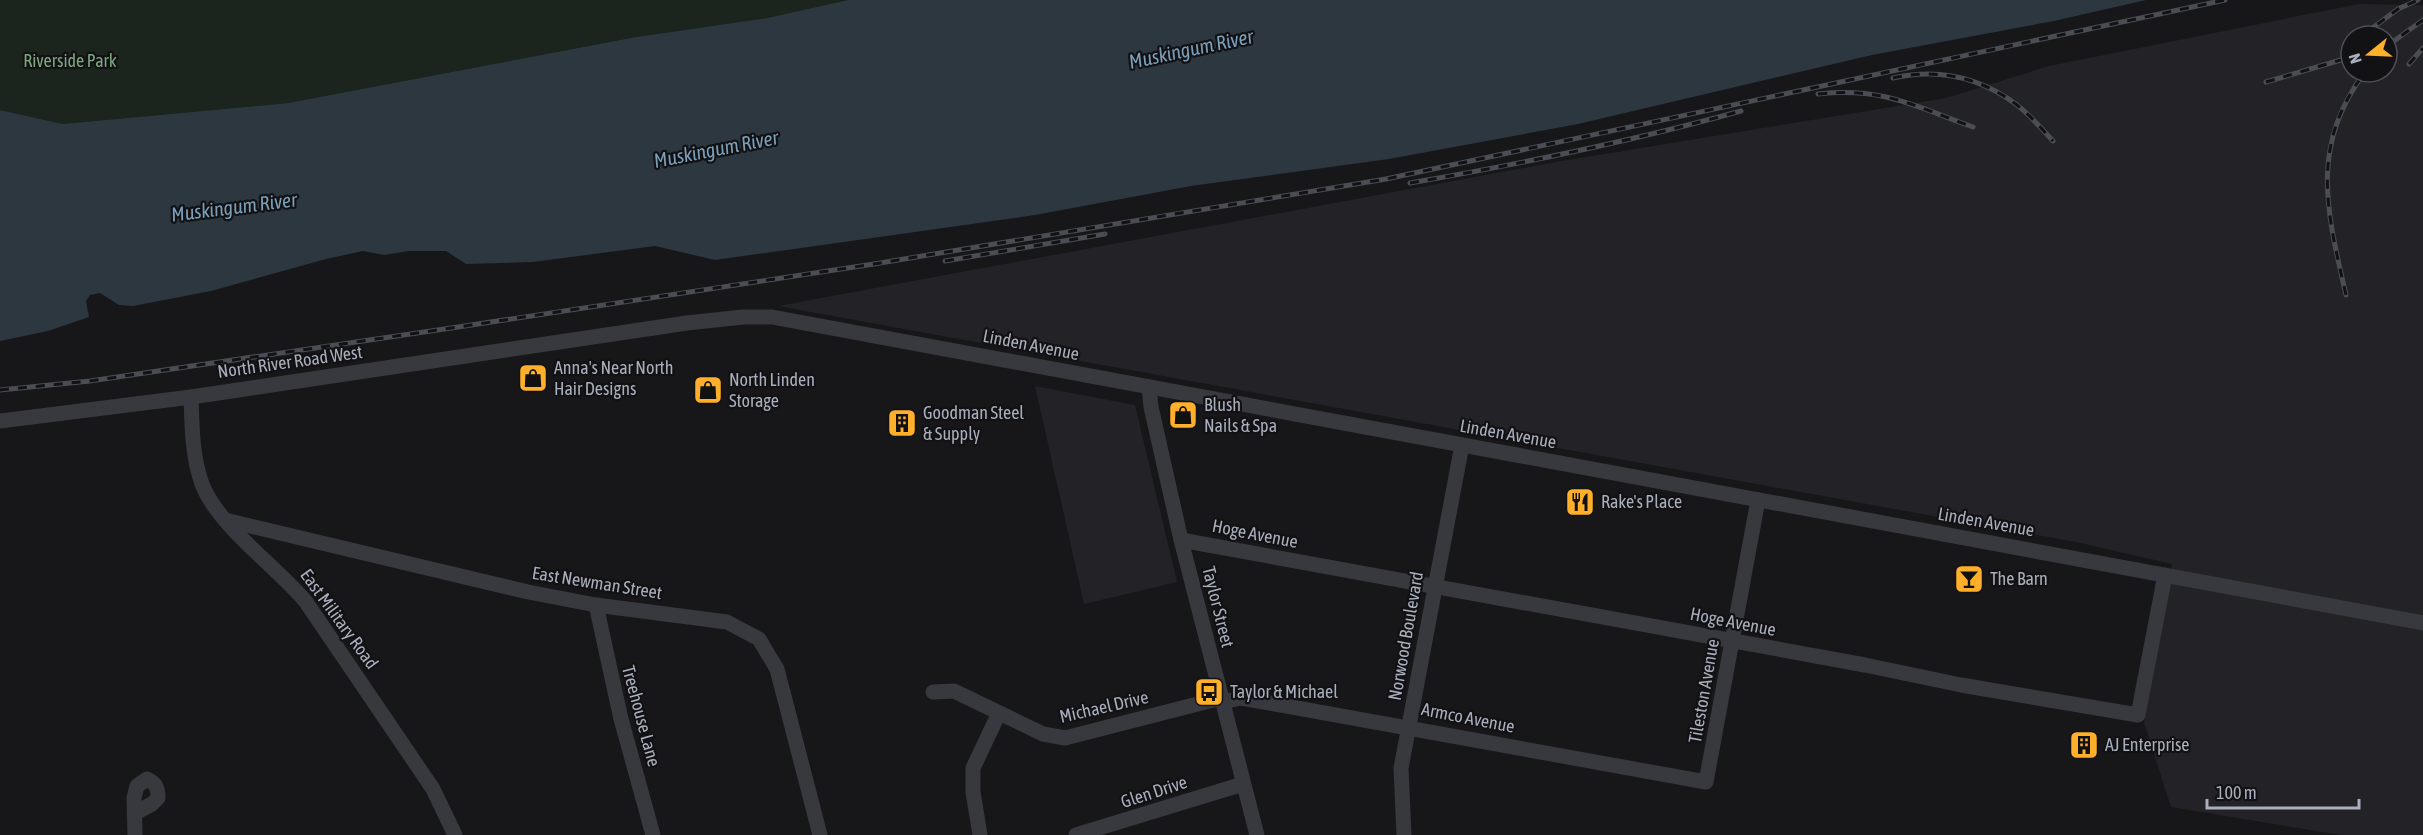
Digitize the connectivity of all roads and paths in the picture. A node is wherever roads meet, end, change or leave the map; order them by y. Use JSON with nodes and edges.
{"nodes":[{"id":1,"x":585,"y":339,"type":"joint"},
{"id":2,"x":1149,"y":387,"type":"junction"},
{"id":3,"x":191,"y":397,"type":"junction"},
{"id":4,"x":0,"y":421,"type":"edge"},
{"id":5,"x":1462,"y":445,"type":"junction"},
{"id":6,"x":1758,"y":500,"type":"junction"},
{"id":7,"x":225,"y":520,"type":"junction"},
{"id":8,"x":1181,"y":540,"type":"junction"},
{"id":9,"x":2165,"y":575,"type":"junction"},
{"id":10,"x":1434,"y":587,"type":"junction"},
{"id":11,"x":596,"y":605,"type":"junction"},
{"id":12,"x":2423,"y":623,"type":"edge"},
{"id":13,"x":1732,"y":642,"type":"junction"},
{"id":14,"x":933,"y":692,"type":"dead end"},
{"id":15,"x":1221,"y":700,"type":"junction"},
{"id":16,"x":999,"y":712,"type":"junction"},
{"id":17,"x":1409,"y":726,"type":"junction"},
{"id":18,"x":1706,"y":782,"type":"joint"},
{"id":19,"x":1243,"y":784,"type":"junction"},
{"id":20,"x":135,"y":813,"type":"dead end"},
{"id":21,"x":135,"y":835,"type":"edge"},
{"id":22,"x":455,"y":835,"type":"edge"},
{"id":23,"x":653,"y":835,"type":"edge"},
{"id":24,"x":820,"y":835,"type":"edge"},
{"id":25,"x":980,"y":835,"type":"edge"},
{"id":26,"x":1076,"y":835,"type":"edge"},
{"id":27,"x":1257,"y":835,"type":"edge"},
{"id":28,"x":1404,"y":835,"type":"edge"}],
"edges":[{"from":1,"to":2,"type":"street","name":"Linden Avenue"},
{"from":1,"to":3,"type":"street","name":"North River Road West"},
{"from":2,"to":5,"type":"street","name":"Linden Avenue"},
{"from":2,"to":8,"type":"street","name":"Taylor Street"},
{"from":3,"to":4,"type":"street","name":"North River Road West"},
{"from":3,"to":7,"type":"street","name":"East Military Road"},
{"from":5,"to":6,"type":"street","name":"Linden Avenue"},
{"from":5,"to":10,"type":"street","name":"Norwood Boulevard"},
{"from":6,"to":9,"type":"street","name":"Linden Avenue"},
{"from":6,"to":13,"type":"street","name":"Tileston Avenue"},
{"from":7,"to":11,"type":"street","name":"East Newman Street"},
{"from":7,"to":22,"type":"street","name":"East Military Road"},
{"from":8,"to":10,"type":"street","name":"Hoge Avenue"},
{"from":8,"to":15,"type":"street","name":"Taylor Street"},
{"from":9,"to":12,"type":"street","name":"Linden Avenue"},
{"from":9,"to":13,"type":"street","name":"Hoge Avenue"},
{"from":10,"to":13,"type":"street","name":"Hoge Avenue"},
{"from":10,"to":17,"type":"street","name":"Norwood Boulevard"},
{"from":11,"to":23,"type":"street","name":"Treehouse Lane"},
{"from":11,"to":24,"type":"street","name":"East Newman Street"},
{"from":13,"to":18,"type":"street","name":"Tileston Avenue"},
{"from":14,"to":16,"type":"street","name":"Michael Drive"},
{"from":15,"to":16,"type":"street","name":"Michael Drive"},
{"from":15,"to":17,"type":"street","name":"Armco Avenue"},
{"from":15,"to":19,"type":"street","name":"Taylor Street"},
{"from":16,"to":25,"type":"street"},
{"from":17,"to":18,"type":"street","name":"Armco Avenue"},
{"from":17,"to":28,"type":"street","name":"Norwood Boulevard"},
{"from":19,"to":26,"type":"street","name":"Glen Drive"},
{"from":19,"to":27,"type":"street","name":"Taylor Street"},
{"from":20,"to":21,"type":"street"}]}
